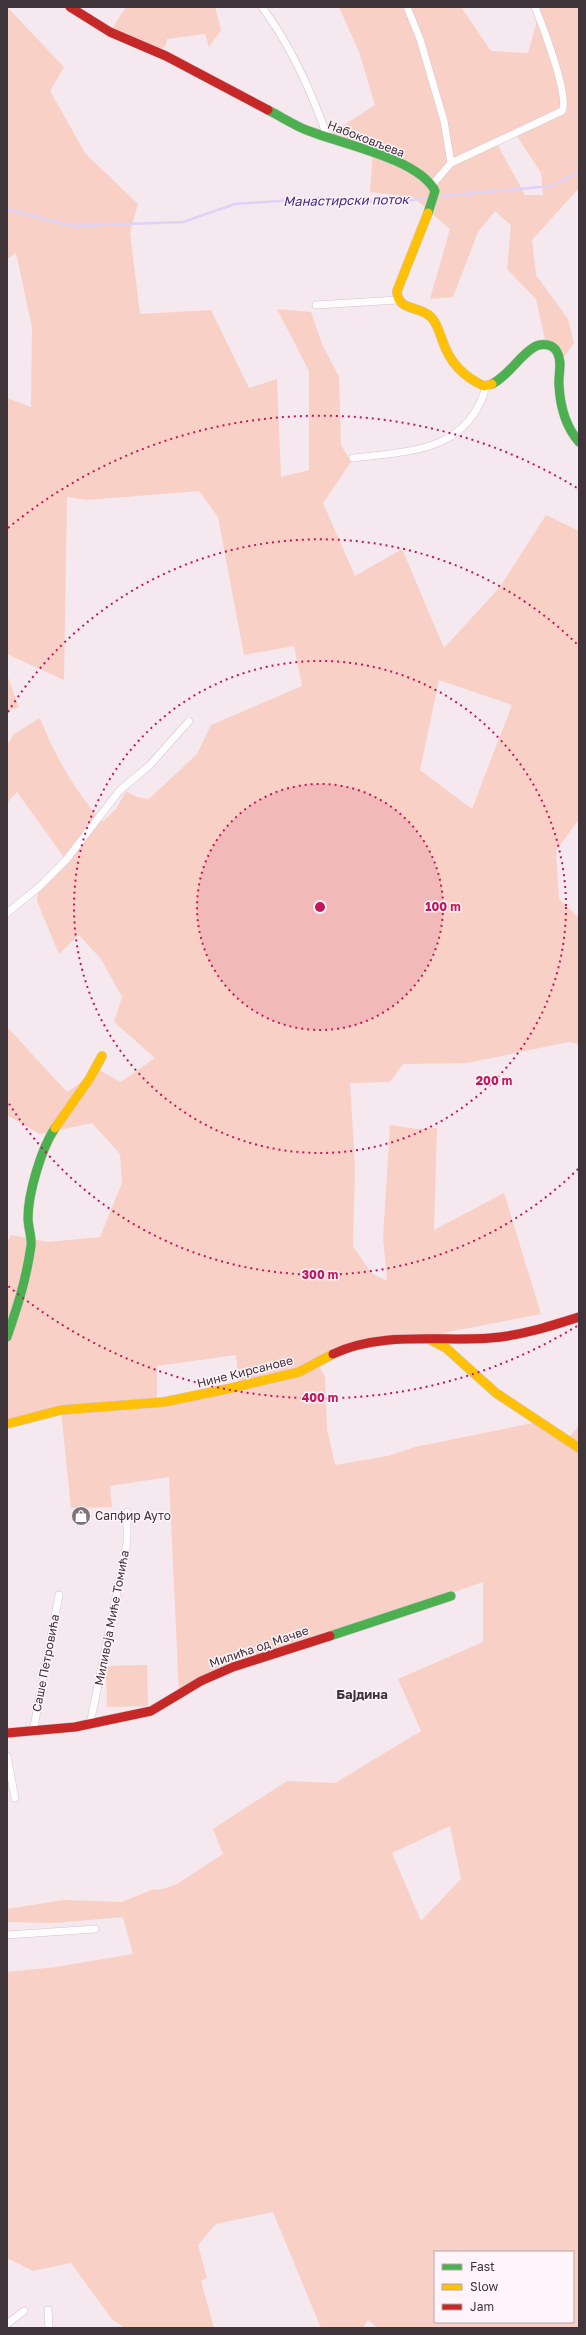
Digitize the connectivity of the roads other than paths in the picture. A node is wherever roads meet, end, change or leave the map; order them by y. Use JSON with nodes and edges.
{"nodes":[{"id":1,"x":70,"y":7,"type":"edge"},
{"id":2,"x":262,"y":7,"type":"edge"},
{"id":3,"x":406,"y":7,"type":"edge"},
{"id":4,"x":535,"y":7,"type":"edge"},
{"id":5,"x":327,"y":136,"type":"junction"},
{"id":6,"x":451,"y":163,"type":"junction"},
{"id":7,"x":432,"y":185,"type":"junction"},
{"id":8,"x":398,"y":300,"type":"junction"},
{"id":9,"x":316,"y":306,"type":"dead end"},
{"id":10,"x":486,"y":387,"type":"junction"},
{"id":11,"x":579,"y":442,"type":"edge"},
{"id":12,"x":353,"y":458,"type":"dead end"},
{"id":13,"x":189,"y":721,"type":"dead end"},
{"id":14,"x":7,"y":913,"type":"edge"},
{"id":15,"x":102,"y":1056,"type":"dead end"},
{"id":16,"x":579,"y":1317,"type":"edge"},
{"id":17,"x":7,"y":1337,"type":"edge"},
{"id":18,"x":425,"y":1338,"type":"junction"},
{"id":19,"x":7,"y":1424,"type":"edge"},
{"id":20,"x":579,"y":1448,"type":"edge"},
{"id":21,"x":127,"y":1512,"type":"dead end"},
{"id":22,"x":59,"y":1595,"type":"dead end"},
{"id":23,"x":451,"y":1596,"type":"dead end"},
{"id":24,"x":90,"y":1724,"type":"junction"},
{"id":25,"x":7,"y":1732,"type":"edge"},
{"id":26,"x":33,"y":1732,"type":"junction"},
{"id":27,"x":7,"y":1756,"type":"edge"},
{"id":28,"x":15,"y":1798,"type":"dead end"},
{"id":29,"x":95,"y":1929,"type":"dead end"},
{"id":30,"x":7,"y":1936,"type":"edge"},
{"id":31,"x":48,"y":2310,"type":"dead end"},
{"id":32,"x":24,"y":2311,"type":"dead end"},
{"id":33,"x":7,"y":2324,"type":"edge"},
{"id":34,"x":49,"y":2328,"type":"edge"}],
"edges":[{"from":1,"to":5,"type":"street","name":"Набоковљева"},
{"from":2,"to":5,"type":"street"},
{"from":3,"to":6,"type":"street"},
{"from":4,"to":6,"type":"street"},
{"from":5,"to":7,"type":"street","name":"Набоковљева"},
{"from":6,"to":7,"type":"street"},
{"from":7,"to":8,"type":"street"},
{"from":8,"to":9,"type":"street"},
{"from":8,"to":10,"type":"street"},
{"from":10,"to":11,"type":"street"},
{"from":10,"to":12,"type":"street"},
{"from":13,"to":14,"type":"street"},
{"from":15,"to":17,"type":"street"},
{"from":16,"to":18,"type":"street","name":"Нине Кирсанове"},
{"from":18,"to":19,"type":"street","name":"Нине Кирсанове"},
{"from":18,"to":20,"type":"street"},
{"from":21,"to":24,"type":"street","name":"Миливоја Миће Томића"},
{"from":22,"to":26,"type":"street","name":"Саше Петровића"},
{"from":23,"to":24,"type":"street","name":"Милића од Мачве"},
{"from":24,"to":26,"type":"street","name":"Милића од Мачве"},
{"from":25,"to":26,"type":"street","name":"Милића од Мачве"},
{"from":27,"to":28,"type":"street"},
{"from":29,"to":30,"type":"street"},
{"from":31,"to":34,"type":"street"},
{"from":32,"to":33,"type":"street"}]}
